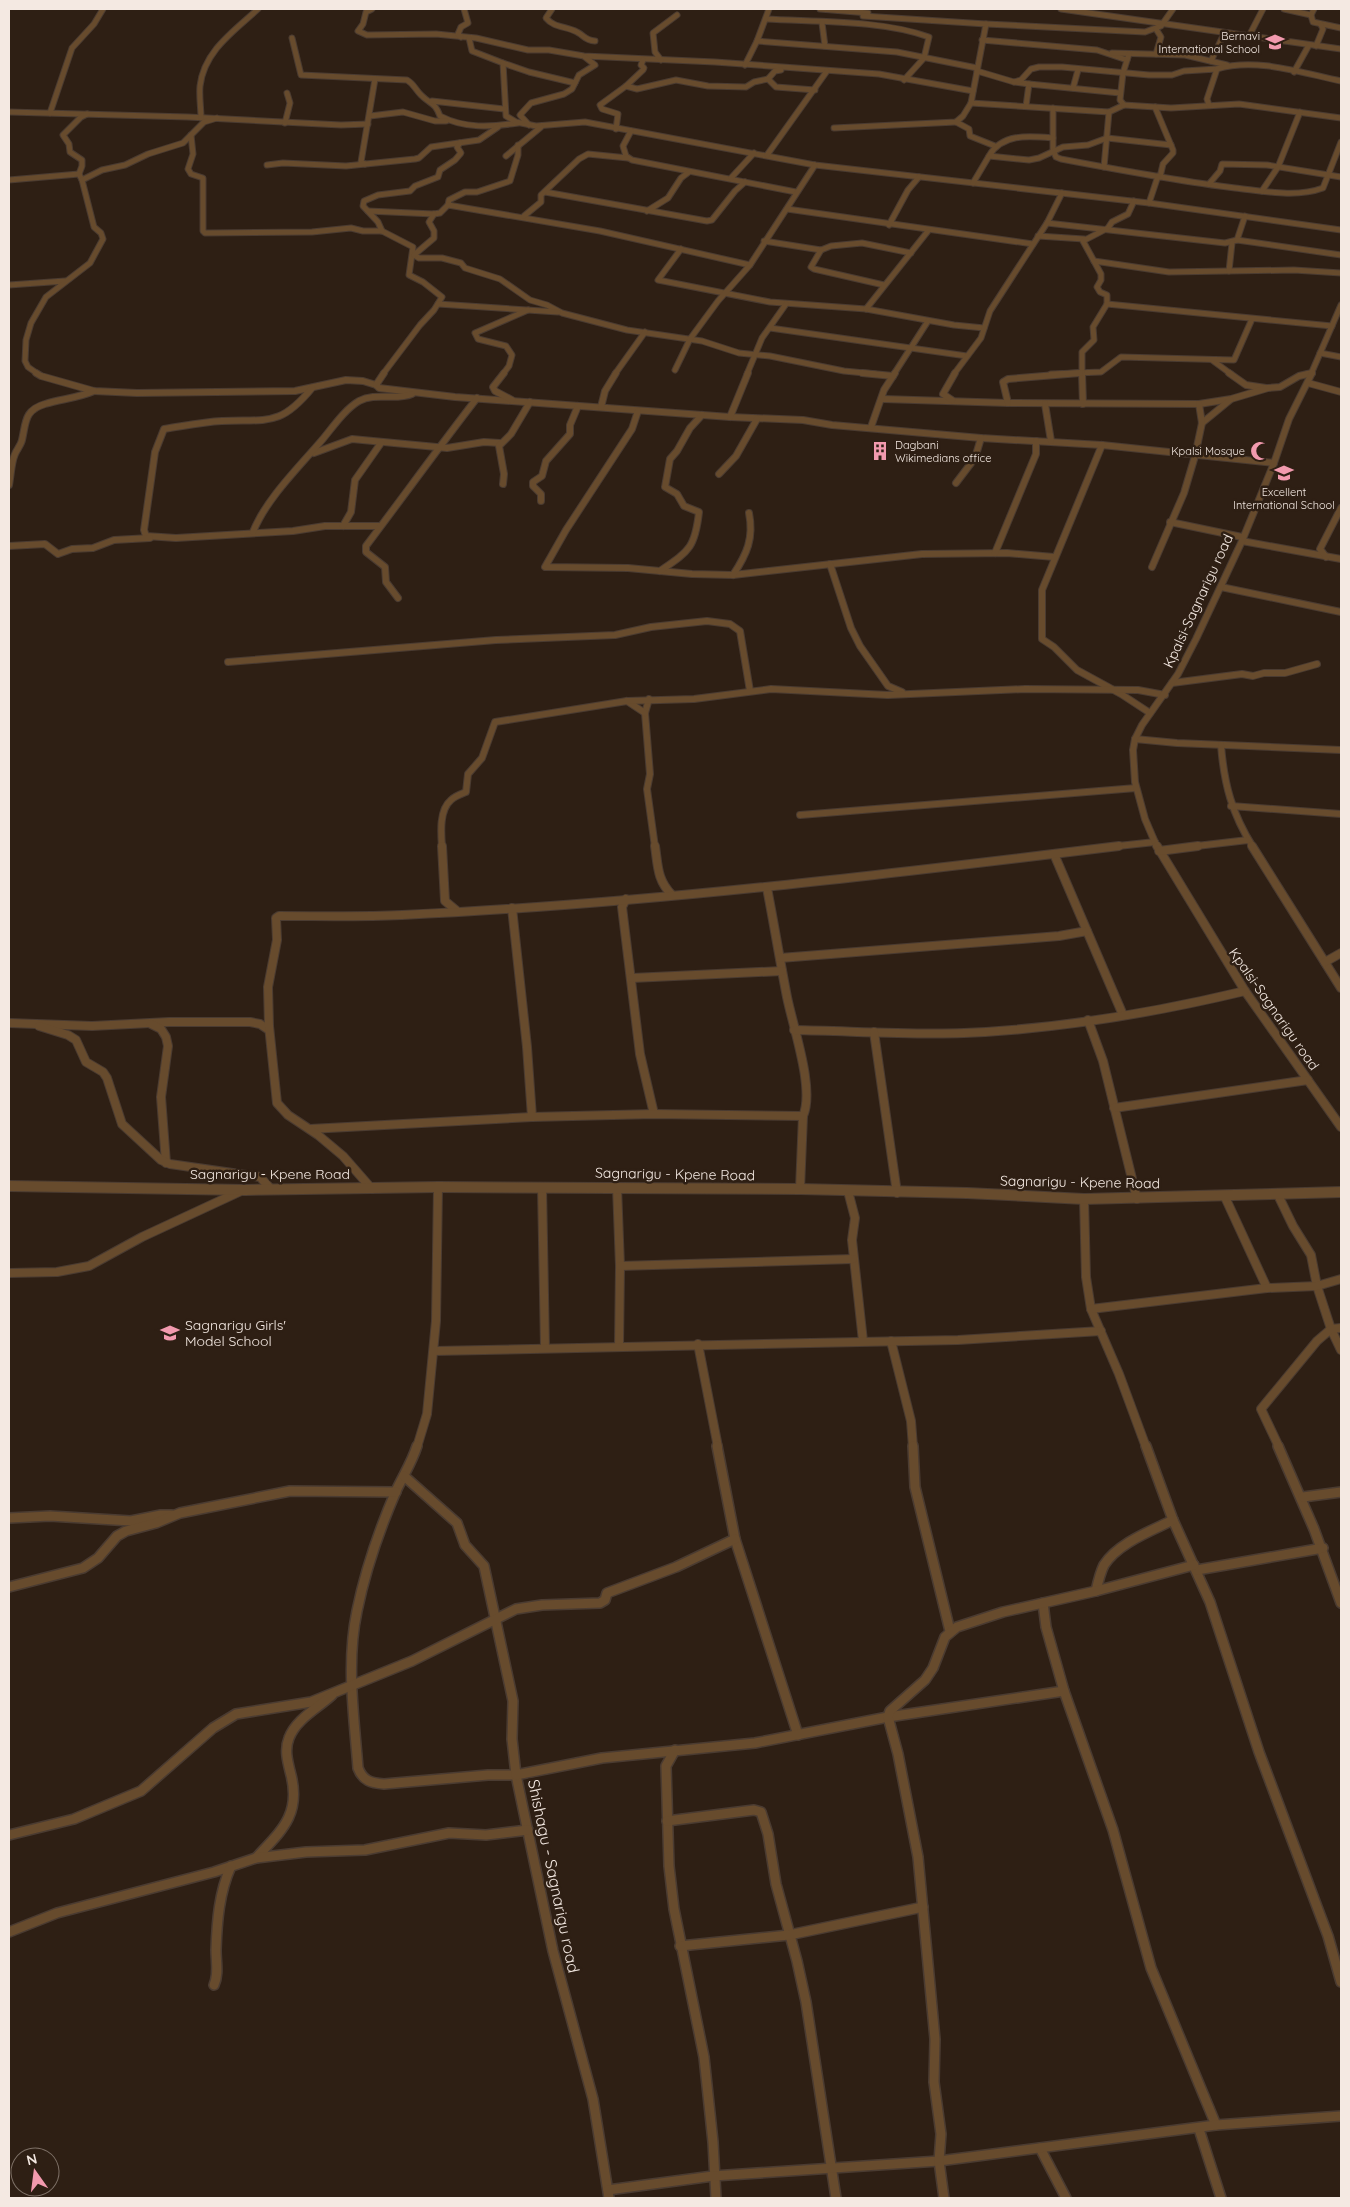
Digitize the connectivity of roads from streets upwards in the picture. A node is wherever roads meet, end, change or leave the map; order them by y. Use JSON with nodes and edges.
{"nodes":[{"id":1,"x":104,"y":9,"type":"edge"},
{"id":2,"x":258,"y":9,"type":"edge"},
{"id":3,"x":372,"y":9,"type":"edge"},
{"id":4,"x":464,"y":9,"type":"edge"},
{"id":5,"x":552,"y":9,"type":"edge"},
{"id":6,"x":769,"y":9,"type":"edge"},
{"id":7,"x":820,"y":9,"type":"edge"},
{"id":8,"x":1061,"y":9,"type":"edge"},
{"id":9,"x":1173,"y":9,"type":"edge"},
{"id":10,"x":1263,"y":9,"type":"edge"},
{"id":11,"x":1284,"y":9,"type":"edge"},
{"id":12,"x":1314,"y":9,"type":"edge"},
{"id":13,"x":871,"y":11,"type":"edge"},
{"id":14,"x":677,"y":15,"type":"dead end"},
{"id":15,"x":1311,"y":15,"type":"junction"},
{"id":16,"x":863,"y":16,"type":"junction"},
{"id":17,"x":1121,"y":17,"type":"junction"},
{"id":18,"x":766,"y":20,"type":"junction"},
{"id":19,"x":822,"y":23,"type":"junction"},
{"id":20,"x":1164,"y":23,"type":"junction"},
{"id":21,"x":856,"y":24,"type":"junction"},
{"id":22,"x":986,"y":24,"type":"junction"},
{"id":23,"x":1321,"y":26,"type":"junction"},
{"id":24,"x":1341,"y":28,"type":"edge"},
{"id":25,"x":1156,"y":30,"type":"junction"},
{"id":26,"x":1118,"y":31,"type":"junction"},
{"id":27,"x":1249,"y":36,"type":"junction"},
{"id":28,"x":461,"y":37,"type":"junction"},
{"id":29,"x":292,"y":38,"type":"dead end"},
{"id":30,"x":469,"y":38,"type":"junction"},
{"id":31,"x":1222,"y":38,"type":"dead end"},
{"id":32,"x":982,"y":40,"type":"junction"},
{"id":33,"x":595,"y":41,"type":"dead end"},
{"id":34,"x":757,"y":42,"type":"junction"},
{"id":35,"x":1309,"y":45,"type":"junction"},
{"id":36,"x":825,"y":46,"type":"junction"},
{"id":37,"x":1316,"y":46,"type":"junction"},
{"id":38,"x":1341,"y":49,"type":"edge"},
{"id":39,"x":1110,"y":53,"type":"junction"},
{"id":40,"x":1129,"y":54,"type":"junction"},
{"id":41,"x":1156,"y":54,"type":"junction"},
{"id":42,"x":584,"y":56,"type":"junction"},
{"id":43,"x":1191,"y":57,"type":"junction"},
{"id":44,"x":924,"y":58,"type":"junction"},
{"id":45,"x":643,"y":60,"type":"junction"},
{"id":46,"x":661,"y":60,"type":"junction"},
{"id":47,"x":1127,"y":60,"type":"junction"},
{"id":48,"x":1211,"y":61,"type":"junction"},
{"id":49,"x":503,"y":62,"type":"junction"},
{"id":50,"x":745,"y":65,"type":"junction"},
{"id":51,"x":1227,"y":65,"type":"junction"},
{"id":52,"x":792,"y":69,"type":"junction"},
{"id":53,"x":1217,"y":69,"type":"junction"},
{"id":54,"x":977,"y":70,"type":"junction"},
{"id":55,"x":1078,"y":70,"type":"junction"},
{"id":56,"x":1193,"y":70,"type":"junction"},
{"id":57,"x":828,"y":71,"type":"junction"},
{"id":58,"x":1294,"y":72,"type":"junction"},
{"id":59,"x":1123,"y":73,"type":"junction"},
{"id":60,"x":375,"y":79,"type":"junction"},
{"id":61,"x":768,"y":79,"type":"junction"},
{"id":62,"x":904,"y":80,"type":"junction"},
{"id":63,"x":1341,"y":81,"type":"edge"},
{"id":64,"x":1014,"y":82,"type":"junction"},
{"id":65,"x":575,"y":83,"type":"junction"},
{"id":66,"x":1029,"y":84,"type":"junction"},
{"id":67,"x":626,"y":86,"type":"junction"},
{"id":68,"x":1073,"y":88,"type":"junction"},
{"id":69,"x":815,"y":90,"type":"junction"},
{"id":70,"x":973,"y":92,"type":"junction"},
{"id":71,"x":287,"y":93,"type":"dead end"},
{"id":72,"x":1120,"y":93,"type":"junction"},
{"id":73,"x":432,"y":101,"type":"junction"},
{"id":74,"x":971,"y":103,"type":"junction"},
{"id":75,"x":1124,"y":105,"type":"junction"},
{"id":76,"x":1209,"y":105,"type":"junction"},
{"id":77,"x":1026,"y":106,"type":"junction"},
{"id":78,"x":1155,"y":107,"type":"junction"},
{"id":79,"x":1053,"y":108,"type":"junction"},
{"id":80,"x":504,"y":109,"type":"junction"},
{"id":81,"x":9,"y":112,"type":"edge"},
{"id":82,"x":1108,"y":112,"type":"junction"},
{"id":83,"x":1300,"y":112,"type":"junction"},
{"id":84,"x":50,"y":113,"type":"junction"},
{"id":85,"x":89,"y":114,"type":"junction"},
{"id":86,"x":370,"y":116,"type":"junction"},
{"id":87,"x":200,"y":118,"type":"junction"},
{"id":88,"x":217,"y":118,"type":"junction"},
{"id":89,"x":1341,"y":118,"type":"edge"},
{"id":90,"x":448,"y":121,"type":"junction"},
{"id":91,"x":956,"y":122,"type":"junction"},
{"id":92,"x":285,"y":123,"type":"junction"},
{"id":93,"x":518,"y":123,"type":"junction"},
{"id":94,"x":368,"y":124,"type":"junction"},
{"id":95,"x":503,"y":125,"type":"junction"},
{"id":96,"x":529,"y":125,"type":"junction"},
{"id":97,"x":541,"y":128,"type":"junction"},
{"id":98,"x":834,"y":128,"type":"dead end"},
{"id":99,"x":616,"y":129,"type":"junction"},
{"id":100,"x":631,"y":131,"type":"junction"},
{"id":101,"x":191,"y":135,"type":"junction"},
{"id":102,"x":1053,"y":138,"type":"junction"},
{"id":103,"x":1107,"y":138,"type":"junction"},
{"id":104,"x":1341,"y":142,"type":"edge"},
{"id":105,"x":460,"y":143,"type":"junction"},
{"id":106,"x":518,"y":145,"type":"junction"},
{"id":107,"x":1171,"y":145,"type":"junction"},
{"id":108,"x":995,"y":146,"type":"junction"},
{"id":109,"x":1053,"y":150,"type":"junction"},
{"id":110,"x":754,"y":153,"type":"junction"},
{"id":111,"x":767,"y":155,"type":"junction"},
{"id":112,"x":506,"y":156,"type":"dead end"},
{"id":113,"x":989,"y":156,"type":"junction"},
{"id":114,"x":628,"y":158,"type":"junction"},
{"id":115,"x":365,"y":164,"type":"junction"},
{"id":116,"x":815,"y":165,"type":"junction"},
{"id":117,"x":267,"y":166,"type":"dead end"},
{"id":118,"x":1104,"y":167,"type":"junction"},
{"id":119,"x":1278,"y":167,"type":"junction"},
{"id":120,"x":689,"y":172,"type":"junction"},
{"id":121,"x":79,"y":174,"type":"junction"},
{"id":122,"x":1328,"y":175,"type":"junction"},
{"id":123,"x":918,"y":177,"type":"junction"},
{"id":124,"x":1159,"y":177,"type":"junction"},
{"id":125,"x":1341,"y":177,"type":"edge"},
{"id":126,"x":731,"y":178,"type":"junction"},
{"id":127,"x":9,"y":180,"type":"edge"},
{"id":128,"x":82,"y":180,"type":"junction"},
{"id":129,"x":745,"y":182,"type":"junction"},
{"id":130,"x":973,"y":183,"type":"junction"},
{"id":131,"x":1209,"y":184,"type":"junction"},
{"id":132,"x":1262,"y":191,"type":"junction"},
{"id":133,"x":545,"y":192,"type":"junction"},
{"id":134,"x":796,"y":192,"type":"junction"},
{"id":135,"x":1062,"y":193,"type":"junction"},
{"id":136,"x":1134,"y":201,"type":"junction"},
{"id":137,"x":1149,"y":203,"type":"junction"},
{"id":138,"x":448,"y":205,"type":"junction"},
{"id":139,"x":787,"y":209,"type":"junction"},
{"id":140,"x":368,"y":211,"type":"junction"},
{"id":141,"x":647,"y":211,"type":"junction"},
{"id":142,"x":434,"y":214,"type":"junction"},
{"id":143,"x":524,"y":216,"type":"junction"},
{"id":144,"x":1245,"y":216,"type":"junction"},
{"id":145,"x":1047,"y":223,"type":"junction"},
{"id":146,"x":889,"y":224,"type":"junction"},
{"id":147,"x":1108,"y":228,"type":"junction"},
{"id":148,"x":1341,"y":230,"type":"edge"},
{"id":149,"x":382,"y":231,"type":"junction"},
{"id":150,"x":928,"y":231,"type":"junction"},
{"id":151,"x":1038,"y":236,"type":"junction"},
{"id":152,"x":1084,"y":239,"type":"junction"},
{"id":153,"x":764,"y":241,"type":"junction"},
{"id":154,"x":1235,"y":241,"type":"junction"},
{"id":155,"x":1033,"y":244,"type":"junction"},
{"id":156,"x":681,"y":249,"type":"junction"},
{"id":157,"x":821,"y":250,"type":"junction"},
{"id":158,"x":911,"y":254,"type":"junction"},
{"id":159,"x":1341,"y":255,"type":"edge"},
{"id":160,"x":414,"y":256,"type":"junction"},
{"id":161,"x":1094,"y":261,"type":"junction"},
{"id":162,"x":750,"y":265,"type":"junction"},
{"id":163,"x":1229,"y":271,"type":"junction"},
{"id":164,"x":1341,"y":273,"type":"edge"},
{"id":165,"x":67,"y":281,"type":"junction"},
{"id":166,"x":9,"y":285,"type":"edge"},
{"id":167,"x":884,"y":285,"type":"junction"},
{"id":168,"x":725,"y":294,"type":"junction"},
{"id":169,"x":438,"y":304,"type":"junction"},
{"id":170,"x":786,"y":304,"type":"junction"},
{"id":171,"x":1107,"y":304,"type":"junction"},
{"id":172,"x":1341,"y":305,"type":"edge"},
{"id":173,"x":528,"y":310,"type":"junction"},
{"id":174,"x":866,"y":310,"type":"junction"},
{"id":175,"x":562,"y":312,"type":"junction"},
{"id":176,"x":1252,"y":319,"type":"junction"},
{"id":177,"x":928,"y":321,"type":"junction"},
{"id":178,"x":1332,"y":326,"type":"junction"},
{"id":179,"x":770,"y":328,"type":"junction"},
{"id":180,"x":984,"y":328,"type":"junction"},
{"id":181,"x":645,"y":332,"type":"junction"},
{"id":182,"x":690,"y":339,"type":"junction"},
{"id":183,"x":909,"y":348,"type":"junction"},
{"id":184,"x":1320,"y":353,"type":"junction"},
{"id":185,"x":754,"y":356,"type":"junction"},
{"id":186,"x":967,"y":356,"type":"junction"},
{"id":187,"x":1341,"y":357,"type":"edge"},
{"id":188,"x":1212,"y":360,"type":"junction"},
{"id":189,"x":675,"y":370,"type":"dead end"},
{"id":190,"x":1312,"y":373,"type":"junction"},
{"id":191,"x":1083,"y":374,"type":"junction"},
{"id":192,"x":893,"y":376,"type":"junction"},
{"id":193,"x":1308,"y":383,"type":"junction"},
{"id":194,"x":376,"y":385,"type":"junction"},
{"id":195,"x":312,"y":388,"type":"junction"},
{"id":196,"x":1268,"y":388,"type":"junction"},
{"id":197,"x":94,"y":391,"type":"junction"},
{"id":198,"x":1341,"y":392,"type":"edge"},
{"id":199,"x":414,"y":393,"type":"junction"},
{"id":200,"x":477,"y":398,"type":"junction"},
{"id":201,"x":882,"y":399,"type":"junction"},
{"id":202,"x":1231,"y":399,"type":"junction"},
{"id":203,"x":514,"y":401,"type":"junction"},
{"id":204,"x":954,"y":401,"type":"junction"},
{"id":205,"x":530,"y":402,"type":"junction"},
{"id":206,"x":1008,"y":403,"type":"junction"},
{"id":207,"x":1045,"y":404,"type":"junction"},
{"id":208,"x":1083,"y":404,"type":"junction"},
{"id":209,"x":1199,"y":404,"type":"junction"},
{"id":210,"x":578,"y":406,"type":"junction"},
{"id":211,"x":601,"y":408,"type":"junction"},
{"id":212,"x":638,"y":411,"type":"junction"},
{"id":213,"x":702,"y":415,"type":"junction"},
{"id":214,"x":730,"y":417,"type":"junction"},
{"id":215,"x":757,"y":419,"type":"junction"},
{"id":216,"x":1202,"y":423,"type":"junction"},
{"id":217,"x":871,"y":427,"type":"junction"},
{"id":218,"x":981,"y":438,"type":"junction"},
{"id":219,"x":1036,"y":441,"type":"junction"},
{"id":220,"x":1050,"y":441,"type":"junction"},
{"id":221,"x":381,"y":443,"type":"junction"},
{"id":222,"x":500,"y":443,"type":"junction"},
{"id":223,"x":1102,"y":445,"type":"junction"},
{"id":224,"x":439,"y":446,"type":"junction"},
{"id":225,"x":12,"y":455,"type":"edge"},
{"id":226,"x":308,"y":455,"type":"junction"},
{"id":227,"x":1195,"y":456,"type":"junction"},
{"id":228,"x":1274,"y":463,"type":"junction"},
{"id":229,"x":719,"y":474,"type":"dead end"},
{"id":230,"x":956,"y":483,"type":"dead end"},
{"id":231,"x":503,"y":484,"type":"dead end"},
{"id":232,"x":9,"y":485,"type":"edge"},
{"id":233,"x":541,"y":501,"type":"dead end"},
{"id":234,"x":1341,"y":508,"type":"edge"},
{"id":235,"x":749,"y":513,"type":"dead end"},
{"id":236,"x":1170,"y":522,"type":"junction"},
{"id":237,"x":343,"y":526,"type":"junction"},
{"id":238,"x":379,"y":526,"type":"junction"},
{"id":239,"x":253,"y":532,"type":"junction"},
{"id":240,"x":152,"y":538,"type":"junction"},
{"id":241,"x":1242,"y":539,"type":"junction"},
{"id":242,"x":9,"y":546,"type":"edge"},
{"id":243,"x":1320,"y":549,"type":"junction"},
{"id":244,"x":995,"y":553,"type":"junction"},
{"id":245,"x":1311,"y":553,"type":"junction"},
{"id":246,"x":1054,"y":557,"type":"junction"},
{"id":247,"x":1326,"y":557,"type":"junction"},
{"id":248,"x":1341,"y":560,"type":"edge"},
{"id":249,"x":830,"y":564,"type":"junction"},
{"id":250,"x":1152,"y":567,"type":"dead end"},
{"id":251,"x":660,"y":571,"type":"junction"},
{"id":252,"x":733,"y":574,"type":"junction"},
{"id":253,"x":1221,"y":587,"type":"junction"},
{"id":254,"x":398,"y":598,"type":"dead end"},
{"id":255,"x":1341,"y":612,"type":"edge"},
{"id":256,"x":228,"y":662,"type":"dead end"},
{"id":257,"x":1317,"y":664,"type":"dead end"},
{"id":258,"x":1172,"y":683,"type":"junction"},
{"id":259,"x":750,"y":691,"type":"junction"},
{"id":260,"x":1116,"y":692,"type":"junction"},
{"id":261,"x":1165,"y":694,"type":"junction"},
{"id":262,"x":916,"y":695,"type":"junction"},
{"id":263,"x":649,"y":699,"type":"junction"},
{"id":264,"x":627,"y":701,"type":"junction"},
{"id":265,"x":645,"y":713,"type":"junction"},
{"id":266,"x":1150,"y":713,"type":"junction"},
{"id":267,"x":1134,"y":739,"type":"junction"},
{"id":268,"x":1221,"y":745,"type":"junction"},
{"id":269,"x":1341,"y":750,"type":"edge"},
{"id":270,"x":1136,"y":788,"type":"junction"},
{"id":271,"x":1231,"y":806,"type":"junction"},
{"id":272,"x":800,"y":815,"type":"dead end"},
{"id":273,"x":1340,"y":815,"type":"edge"},
{"id":274,"x":1248,"y":840,"type":"junction"},
{"id":275,"x":1155,"y":842,"type":"junction"},
{"id":276,"x":1159,"y":851,"type":"junction"},
{"id":277,"x":1054,"y":854,"type":"junction"},
{"id":278,"x":767,"y":888,"type":"junction"},
{"id":279,"x":672,"y":895,"type":"junction"},
{"id":280,"x":626,"y":899,"type":"junction"},
{"id":281,"x":512,"y":908,"type":"junction"},
{"id":282,"x":458,"y":911,"type":"junction"},
{"id":283,"x":1087,"y":931,"type":"junction"},
{"id":284,"x":1341,"y":953,"type":"edge"},
{"id":285,"x":780,"y":958,"type":"junction"},
{"id":286,"x":1325,"y":962,"type":"junction"},
{"id":287,"x":782,"y":971,"type":"junction"},
{"id":288,"x":632,"y":978,"type":"junction"},
{"id":289,"x":1341,"y":988,"type":"edge"},
{"id":290,"x":1245,"y":991,"type":"junction"},
{"id":291,"x":1123,"y":1015,"type":"junction"},
{"id":292,"x":1088,"y":1020,"type":"junction"},
{"id":293,"x":9,"y":1023,"type":"edge"},
{"id":294,"x":150,"y":1023,"type":"junction"},
{"id":295,"x":38,"y":1026,"type":"junction"},
{"id":296,"x":269,"y":1030,"type":"junction"},
{"id":297,"x":794,"y":1030,"type":"junction"},
{"id":298,"x":874,"y":1032,"type":"junction"},
{"id":299,"x":1308,"y":1080,"type":"junction"},
{"id":300,"x":1114,"y":1108,"type":"junction"},
{"id":301,"x":654,"y":1114,"type":"junction"},
{"id":302,"x":802,"y":1116,"type":"junction"},
{"id":303,"x":532,"y":1117,"type":"junction"},
{"id":304,"x":1341,"y":1127,"type":"edge"},
{"id":305,"x":310,"y":1129,"type":"junction"},
{"id":306,"x":166,"y":1163,"type":"junction"},
{"id":307,"x":9,"y":1186,"type":"edge"},
{"id":308,"x":438,"y":1186,"type":"junction"},
{"id":309,"x":542,"y":1187,"type":"junction"},
{"id":310,"x":270,"y":1188,"type":"junction"},
{"id":311,"x":371,"y":1188,"type":"junction"},
{"id":312,"x":617,"y":1188,"type":"junction"},
{"id":313,"x":245,"y":1190,"type":"junction"},
{"id":314,"x":800,"y":1190,"type":"junction"},
{"id":315,"x":848,"y":1190,"type":"junction"},
{"id":316,"x":1341,"y":1192,"type":"edge"},
{"id":317,"x":897,"y":1193,"type":"junction"},
{"id":318,"x":1277,"y":1193,"type":"junction"},
{"id":319,"x":1224,"y":1195,"type":"junction"},
{"id":320,"x":1084,"y":1199,"type":"junction"},
{"id":321,"x":1137,"y":1199,"type":"junction"},
{"id":322,"x":853,"y":1259,"type":"junction"},
{"id":323,"x":620,"y":1266,"type":"junction"},
{"id":324,"x":9,"y":1273,"type":"edge"},
{"id":325,"x":1341,"y":1279,"type":"edge"},
{"id":326,"x":1317,"y":1286,"type":"junction"},
{"id":327,"x":1267,"y":1288,"type":"junction"},
{"id":328,"x":1091,"y":1309,"type":"junction"},
{"id":329,"x":1341,"y":1328,"type":"edge"},
{"id":330,"x":1331,"y":1329,"type":"junction"},
{"id":331,"x":1100,"y":1331,"type":"junction"},
{"id":332,"x":862,"y":1341,"type":"junction"},
{"id":333,"x":891,"y":1341,"type":"junction"},
{"id":334,"x":698,"y":1344,"type":"junction"},
{"id":335,"x":619,"y":1346,"type":"junction"},
{"id":336,"x":545,"y":1348,"type":"junction"},
{"id":337,"x":434,"y":1350,"type":"junction"},
{"id":338,"x":1341,"y":1350,"type":"edge"},
{"id":339,"x":404,"y":1476,"type":"junction"},
{"id":340,"x":396,"y":1492,"type":"junction"},
{"id":341,"x":1341,"y":1492,"type":"edge"},
{"id":342,"x":1303,"y":1497,"type":"junction"},
{"id":343,"x":174,"y":1515,"type":"junction"},
{"id":344,"x":9,"y":1518,"type":"edge"},
{"id":345,"x":1173,"y":1520,"type":"junction"},
{"id":346,"x":735,"y":1539,"type":"junction"},
{"id":347,"x":1323,"y":1548,"type":"junction"},
{"id":348,"x":1195,"y":1568,"type":"junction"},
{"id":349,"x":1331,"y":1572,"type":"junction"},
{"id":350,"x":1341,"y":1573,"type":"edge"},
{"id":351,"x":9,"y":1587,"type":"edge"},
{"id":352,"x":1096,"y":1591,"type":"junction"},
{"id":353,"x":1043,"y":1603,"type":"junction"},
{"id":354,"x":1341,"y":1603,"type":"edge"},
{"id":355,"x":497,"y":1618,"type":"junction"},
{"id":356,"x":950,"y":1631,"type":"junction"},
{"id":357,"x":351,"y":1686,"type":"junction"},
{"id":358,"x":1064,"y":1691,"type":"junction"},
{"id":359,"x":334,"y":1693,"type":"junction"},
{"id":360,"x":888,"y":1718,"type":"junction"},
{"id":361,"x":798,"y":1735,"type":"junction"},
{"id":362,"x":675,"y":1750,"type":"junction"},
{"id":363,"x":516,"y":1775,"type":"junction"},
{"id":364,"x":667,"y":1821,"type":"junction"},
{"id":365,"x":528,"y":1830,"type":"junction"},
{"id":366,"x":9,"y":1835,"type":"edge"},
{"id":367,"x":256,"y":1858,"type":"junction"},
{"id":368,"x":231,"y":1866,"type":"junction"},
{"id":369,"x":923,"y":1907,"type":"junction"},
{"id":370,"x":9,"y":1932,"type":"edge"},
{"id":371,"x":789,"y":1935,"type":"junction"},
{"id":372,"x":680,"y":1946,"type":"junction"},
{"id":373,"x":1341,"y":1982,"type":"edge"},
{"id":374,"x":214,"y":1985,"type":"dead end"},
{"id":375,"x":1341,"y":2116,"type":"edge"},
{"id":376,"x":1216,"y":2125,"type":"junction"},
{"id":377,"x":1199,"y":2129,"type":"junction"},
{"id":378,"x":1040,"y":2148,"type":"junction"},
{"id":379,"x":939,"y":2161,"type":"junction"},
{"id":380,"x":831,"y":2167,"type":"junction"},
{"id":381,"x":713,"y":2176,"type":"junction"},
{"id":382,"x":609,"y":2194,"type":"edge"},
{"id":383,"x":716,"y":2198,"type":"edge"},
{"id":384,"x":836,"y":2198,"type":"edge"},
{"id":385,"x":944,"y":2198,"type":"edge"},
{"id":386,"x":1066,"y":2198,"type":"edge"},
{"id":387,"x":1221,"y":2198,"type":"edge"}],
"edges":[{"from":1,"to":84,"type":"street"},
{"from":2,"to":87,"type":"street"},
{"from":3,"to":28,"type":"street"},
{"from":4,"to":28,"type":"street"},
{"from":5,"to":33,"type":"street"},
{"from":6,"to":18,"type":"street"},
{"from":7,"to":13,"type":"street"},
{"from":8,"to":17,"type":"street"},
{"from":9,"to":20,"type":"street"},
{"from":10,"to":27,"type":"street"},
{"from":11,"to":15,"type":"street"},
{"from":12,"to":15,"type":"street"},
{"from":13,"to":16,"type":"street"},
{"from":14,"to":46,"type":"street"},
{"from":15,"to":23,"type":"street"},
{"from":16,"to":21,"type":"street"},
{"from":16,"to":22,"type":"street"},
{"from":17,"to":20,"type":"street"},
{"from":17,"to":26,"type":"street"},
{"from":18,"to":19,"type":"street"},
{"from":18,"to":34,"type":"street"},
{"from":19,"to":21,"type":"street"},
{"from":19,"to":36,"type":"street"},
{"from":20,"to":25,"type":"street"},
{"from":20,"to":27,"type":"street"},
{"from":21,"to":44,"type":"street"},
{"from":22,"to":26,"type":"street"},
{"from":22,"to":32,"type":"street"},
{"from":23,"to":24,"type":"street"},
{"from":23,"to":37,"type":"street"},
{"from":25,"to":26,"type":"street"},
{"from":25,"to":41,"type":"street"},
{"from":27,"to":35,"type":"street"},
{"from":28,"to":30,"type":"street"},
{"from":29,"to":60,"type":"street"},
{"from":30,"to":42,"type":"street"},
{"from":30,"to":49,"type":"street"},
{"from":31,"to":48,"type":"street"},
{"from":32,"to":39,"type":"street"},
{"from":32,"to":54,"type":"street"},
{"from":34,"to":36,"type":"street"},
{"from":34,"to":50,"type":"street"},
{"from":35,"to":37,"type":"street"},
{"from":35,"to":58,"type":"street"},
{"from":36,"to":44,"type":"street"},
{"from":37,"to":38,"type":"street"},
{"from":39,"to":40,"type":"street"},
{"from":39,"to":47,"type":"street"},
{"from":40,"to":41,"type":"street"},
{"from":40,"to":47,"type":"street"},
{"from":41,"to":43,"type":"street"},
{"from":42,"to":45,"type":"street"},
{"from":42,"to":65,"type":"street"},
{"from":43,"to":48,"type":"street"},
{"from":43,"to":56,"type":"street"},
{"from":44,"to":54,"type":"street"},
{"from":44,"to":62,"type":"street"},
{"from":45,"to":46,"type":"street"},
{"from":45,"to":67,"type":"street"},
{"from":46,"to":50,"type":"street"},
{"from":47,"to":59,"type":"street"},
{"from":48,"to":51,"type":"street"},
{"from":49,"to":65,"type":"street"},
{"from":49,"to":80,"type":"street"},
{"from":50,"to":52,"type":"street"},
{"from":51,"to":53,"type":"street"},
{"from":51,"to":58,"type":"street"},
{"from":52,"to":57,"type":"street"},
{"from":52,"to":61,"type":"street"},
{"from":53,"to":56,"type":"street"},
{"from":53,"to":76,"type":"street"},
{"from":54,"to":64,"type":"street"},
{"from":54,"to":70,"type":"street"},
{"from":55,"to":59,"type":"street"},
{"from":55,"to":64,"type":"street"},
{"from":55,"to":68,"type":"street"},
{"from":56,"to":59,"type":"street"},
{"from":57,"to":62,"type":"street"},
{"from":57,"to":69,"type":"street"},
{"from":58,"to":63,"type":"street"},
{"from":59,"to":72,"type":"street"},
{"from":60,"to":73,"type":"street"},
{"from":60,"to":86,"type":"street"},
{"from":61,"to":67,"type":"street"},
{"from":61,"to":69,"type":"street"},
{"from":62,"to":70,"type":"street"},
{"from":64,"to":66,"type":"street"},
{"from":65,"to":96,"type":"street"},
{"from":66,"to":68,"type":"street"},
{"from":66,"to":77,"type":"street"},
{"from":67,"to":99,"type":"street"},
{"from":68,"to":72,"type":"street"},
{"from":69,"to":111,"type":"street"},
{"from":70,"to":74,"type":"street"},
{"from":71,"to":92,"type":"street"},
{"from":72,"to":75,"type":"street"},
{"from":73,"to":80,"type":"street"},
{"from":73,"to":90,"type":"street"},
{"from":74,"to":77,"type":"street"},
{"from":74,"to":91,"type":"street"},
{"from":75,"to":78,"type":"street"},
{"from":75,"to":82,"type":"street"},
{"from":76,"to":78,"type":"street"},
{"from":76,"to":83,"type":"street"},
{"from":77,"to":79,"type":"street"},
{"from":78,"to":107,"type":"street"},
{"from":79,"to":82,"type":"street"},
{"from":79,"to":102,"type":"street"},
{"from":80,"to":93,"type":"street"},
{"from":81,"to":84,"type":"street"},
{"from":82,"to":103,"type":"street"},
{"from":83,"to":89,"type":"street"},
{"from":83,"to":119,"type":"street"},
{"from":84,"to":85,"type":"street"},
{"from":85,"to":87,"type":"street"},
{"from":85,"to":121,"type":"street"},
{"from":86,"to":90,"type":"street"},
{"from":86,"to":94,"type":"street"},
{"from":87,"to":88,"type":"street"},
{"from":88,"to":92,"type":"street"},
{"from":88,"to":101,"type":"street"},
{"from":90,"to":95,"type":"street"},
{"from":91,"to":98,"type":"street"},
{"from":91,"to":108,"type":"street"},
{"from":92,"to":94,"type":"street"},
{"from":93,"to":95,"type":"street"},
{"from":93,"to":96,"type":"street"},
{"from":94,"to":115,"type":"street"},
{"from":95,"to":105,"type":"street"},
{"from":96,"to":97,"type":"street"},
{"from":97,"to":99,"type":"street"},
{"from":97,"to":106,"type":"street"},
{"from":99,"to":100,"type":"street"},
{"from":100,"to":110,"type":"street"},
{"from":100,"to":114,"type":"street"},
{"from":101,"to":128,"type":"street"},
{"from":101,"to":149,"type":"street"},
{"from":102,"to":108,"type":"street"},
{"from":102,"to":109,"type":"street"},
{"from":103,"to":107,"type":"street"},
{"from":103,"to":109,"type":"street"},
{"from":103,"to":118,"type":"street"},
{"from":104,"to":122,"type":"street"},
{"from":105,"to":115,"type":"street"},
{"from":105,"to":140,"type":"street"},
{"from":106,"to":112,"type":"street"},
{"from":106,"to":138,"type":"street"},
{"from":107,"to":124,"type":"street"},
{"from":108,"to":113,"type":"street"},
{"from":109,"to":113,"type":"street"},
{"from":109,"to":118,"type":"street"},
{"from":110,"to":111,"type":"street"},
{"from":110,"to":126,"type":"street"},
{"from":111,"to":116,"type":"street"},
{"from":113,"to":130,"type":"street"},
{"from":114,"to":120,"type":"street"},
{"from":114,"to":133,"type":"street"},
{"from":115,"to":117,"type":"street"},
{"from":116,"to":123,"type":"street"},
{"from":116,"to":134,"type":"street"},
{"from":118,"to":124,"type":"street"},
{"from":119,"to":122,"type":"street"},
{"from":119,"to":131,"type":"street"},
{"from":119,"to":132,"type":"street"},
{"from":120,"to":126,"type":"street"},
{"from":120,"to":141,"type":"street"},
{"from":121,"to":127,"type":"street"},
{"from":121,"to":128,"type":"street"},
{"from":122,"to":125,"type":"street"},
{"from":122,"to":132,"type":"street"},
{"from":123,"to":130,"type":"street"},
{"from":123,"to":146,"type":"street"},
{"from":124,"to":131,"type":"street"},
{"from":124,"to":137,"type":"street"},
{"from":126,"to":129,"type":"street"},
{"from":128,"to":165,"type":"street"},
{"from":129,"to":134,"type":"street"},
{"from":129,"to":141,"type":"street"},
{"from":130,"to":135,"type":"street"},
{"from":131,"to":132,"type":"street"},
{"from":133,"to":141,"type":"street"},
{"from":133,"to":143,"type":"street"},
{"from":134,"to":139,"type":"street"},
{"from":135,"to":136,"type":"street"},
{"from":135,"to":145,"type":"street"},
{"from":136,"to":137,"type":"street"},
{"from":136,"to":147,"type":"street"},
{"from":137,"to":144,"type":"street"},
{"from":138,"to":142,"type":"street"},
{"from":138,"to":143,"type":"street"},
{"from":139,"to":146,"type":"street"},
{"from":139,"to":153,"type":"street"},
{"from":140,"to":142,"type":"street"},
{"from":140,"to":149,"type":"street"},
{"from":142,"to":160,"type":"street"},
{"from":143,"to":156,"type":"street"},
{"from":144,"to":148,"type":"street"},
{"from":144,"to":154,"type":"street"},
{"from":145,"to":147,"type":"street"},
{"from":145,"to":151,"type":"street"},
{"from":146,"to":150,"type":"street"},
{"from":147,"to":152,"type":"street"},
{"from":147,"to":154,"type":"street"},
{"from":149,"to":160,"type":"street"},
{"from":150,"to":155,"type":"street"},
{"from":150,"to":158,"type":"street"},
{"from":151,"to":152,"type":"street"},
{"from":151,"to":155,"type":"street"},
{"from":152,"to":161,"type":"street"},
{"from":153,"to":157,"type":"street"},
{"from":153,"to":162,"type":"street"},
{"from":154,"to":159,"type":"street"},
{"from":154,"to":163,"type":"street"},
{"from":155,"to":180,"type":"street"},
{"from":156,"to":162,"type":"street"},
{"from":156,"to":168,"type":"street"},
{"from":157,"to":158,"type":"street"},
{"from":157,"to":167,"type":"street"},
{"from":158,"to":167,"type":"street"},
{"from":160,"to":169,"type":"street"},
{"from":160,"to":175,"type":"street"},
{"from":161,"to":163,"type":"street"},
{"from":161,"to":171,"type":"street"},
{"from":162,"to":168,"type":"street"},
{"from":163,"to":164,"type":"street"},
{"from":165,"to":166,"type":"street"},
{"from":165,"to":197,"type":"street"},
{"from":167,"to":174,"type":"street"},
{"from":168,"to":170,"type":"street"},
{"from":168,"to":182,"type":"street"},
{"from":169,"to":173,"type":"street"},
{"from":169,"to":194,"type":"street"},
{"from":170,"to":174,"type":"street"},
{"from":170,"to":179,"type":"street"},
{"from":171,"to":176,"type":"street"},
{"from":171,"to":191,"type":"street"},
{"from":172,"to":178,"type":"street","name":"Kpalsi-Sagnarigu road"},
{"from":173,"to":175,"type":"street"},
{"from":173,"to":203,"type":"street"},
{"from":174,"to":177,"type":"street"},
{"from":175,"to":181,"type":"street"},
{"from":176,"to":178,"type":"street"},
{"from":176,"to":188,"type":"street"},
{"from":177,"to":180,"type":"street"},
{"from":177,"to":183,"type":"street"},
{"from":178,"to":184,"type":"street","name":"Kpalsi-Sagnarigu road"},
{"from":179,"to":183,"type":"street"},
{"from":179,"to":185,"type":"street"},
{"from":180,"to":186,"type":"street"},
{"from":181,"to":182,"type":"street"},
{"from":181,"to":211,"type":"street"},
{"from":182,"to":185,"type":"street"},
{"from":182,"to":189,"type":"street"},
{"from":183,"to":186,"type":"street"},
{"from":183,"to":192,"type":"street"},
{"from":184,"to":187,"type":"street"},
{"from":184,"to":190,"type":"street","name":"Kpalsi-Sagnarigu road"},
{"from":185,"to":192,"type":"street"},
{"from":185,"to":214,"type":"street"},
{"from":186,"to":204,"type":"street"},
{"from":188,"to":191,"type":"street"},
{"from":188,"to":196,"type":"street"},
{"from":190,"to":193,"type":"street","name":"Kpalsi-Sagnarigu road"},
{"from":190,"to":196,"type":"street"},
{"from":191,"to":206,"type":"street"},
{"from":191,"to":208,"type":"street"},
{"from":192,"to":201,"type":"street"},
{"from":193,"to":198,"type":"street"},
{"from":193,"to":228,"type":"street","name":"Kpalsi-Sagnarigu road"},
{"from":194,"to":195,"type":"street"},
{"from":194,"to":199,"type":"street"},
{"from":195,"to":197,"type":"street"},
{"from":195,"to":240,"type":"street"},
{"from":196,"to":202,"type":"street"},
{"from":197,"to":225,"type":"street"},
{"from":199,"to":200,"type":"street"},
{"from":199,"to":226,"type":"street"},
{"from":200,"to":203,"type":"street"},
{"from":200,"to":224,"type":"street"},
{"from":201,"to":204,"type":"street"},
{"from":201,"to":217,"type":"street"},
{"from":202,"to":209,"type":"street"},
{"from":202,"to":216,"type":"street"},
{"from":203,"to":205,"type":"street"},
{"from":204,"to":206,"type":"street"},
{"from":205,"to":210,"type":"street"},
{"from":205,"to":222,"type":"street"},
{"from":206,"to":207,"type":"street"},
{"from":207,"to":208,"type":"street"},
{"from":207,"to":220,"type":"street"},
{"from":208,"to":209,"type":"street"},
{"from":209,"to":216,"type":"street"},
{"from":210,"to":211,"type":"street"},
{"from":210,"to":233,"type":"street"},
{"from":211,"to":212,"type":"street"},
{"from":212,"to":213,"type":"street"},
{"from":212,"to":251,"type":"street"},
{"from":213,"to":214,"type":"street"},
{"from":213,"to":251,"type":"street"},
{"from":214,"to":215,"type":"street"},
{"from":215,"to":217,"type":"street"},
{"from":215,"to":229,"type":"street"},
{"from":216,"to":227,"type":"street"},
{"from":217,"to":218,"type":"street"},
{"from":218,"to":219,"type":"street"},
{"from":218,"to":230,"type":"street"},
{"from":219,"to":220,"type":"street"},
{"from":219,"to":244,"type":"street"},
{"from":220,"to":223,"type":"street"},
{"from":221,"to":224,"type":"street"},
{"from":221,"to":226,"type":"street"},
{"from":221,"to":237,"type":"street"},
{"from":222,"to":224,"type":"street"},
{"from":222,"to":231,"type":"street"},
{"from":223,"to":227,"type":"street"},
{"from":223,"to":246,"type":"street"},
{"from":224,"to":238,"type":"street"},
{"from":225,"to":232,"type":"street"},
{"from":226,"to":239,"type":"street"},
{"from":227,"to":228,"type":"street"},
{"from":227,"to":236,"type":"street"},
{"from":228,"to":241,"type":"street","name":"Kpalsi-Sagnarigu road"},
{"from":234,"to":243,"type":"street"},
{"from":235,"to":252,"type":"street"},
{"from":236,"to":241,"type":"street"},
{"from":236,"to":250,"type":"street"},
{"from":237,"to":238,"type":"street"},
{"from":237,"to":239,"type":"street"},
{"from":238,"to":254,"type":"street"},
{"from":239,"to":240,"type":"street"},
{"from":240,"to":242,"type":"street"},
{"from":241,"to":245,"type":"street"},
{"from":241,"to":253,"type":"street","name":"Kpalsi-Sagnarigu road"},
{"from":243,"to":245,"type":"street"},
{"from":243,"to":247,"type":"street"},
{"from":244,"to":246,"type":"street"},
{"from":244,"to":249,"type":"street"},
{"from":245,"to":247,"type":"street"},
{"from":246,"to":260,"type":"street"},
{"from":247,"to":248,"type":"street"},
{"from":249,"to":252,"type":"street"},
{"from":249,"to":262,"type":"street"},
{"from":251,"to":252,"type":"street"},
{"from":253,"to":255,"type":"street"},
{"from":253,"to":258,"type":"street","name":"Kpalsi-Sagnarigu road"},
{"from":256,"to":259,"type":"street"},
{"from":257,"to":258,"type":"street"},
{"from":258,"to":261,"type":"street","name":"Kpalsi-Sagnarigu road"},
{"from":259,"to":262,"type":"street"},
{"from":259,"to":263,"type":"street"},
{"from":260,"to":261,"type":"street"},
{"from":260,"to":262,"type":"street"},
{"from":260,"to":266,"type":"street"},
{"from":261,"to":266,"type":"street","name":"Kpalsi-Sagnarigu road"},
{"from":263,"to":264,"type":"street"},
{"from":263,"to":265,"type":"street"},
{"from":264,"to":265,"type":"street"},
{"from":264,"to":282,"type":"street"},
{"from":265,"to":279,"type":"street"},
{"from":266,"to":267,"type":"street","name":"Kpalsi-Sagnarigu road"},
{"from":267,"to":268,"type":"street"},
{"from":267,"to":270,"type":"street","name":"Kpalsi-Sagnarigu road"},
{"from":268,"to":269,"type":"street"},
{"from":268,"to":271,"type":"street"},
{"from":270,"to":272,"type":"street"},
{"from":270,"to":275,"type":"street","name":"Kpalsi-Sagnarigu road"},
{"from":271,"to":273,"type":"street"},
{"from":271,"to":274,"type":"street"},
{"from":274,"to":276,"type":"street"},
{"from":274,"to":286,"type":"street"},
{"from":275,"to":276,"type":"street","name":"Kpalsi-Sagnarigu road"},
{"from":275,"to":277,"type":"street"},
{"from":276,"to":290,"type":"street","name":"Kpalsi-Sagnarigu road"},
{"from":277,"to":278,"type":"street"},
{"from":277,"to":283,"type":"street"},
{"from":278,"to":279,"type":"street"},
{"from":278,"to":285,"type":"street"},
{"from":279,"to":280,"type":"street"},
{"from":280,"to":281,"type":"street"},
{"from":280,"to":288,"type":"street"},
{"from":281,"to":282,"type":"street"},
{"from":281,"to":303,"type":"street"},
{"from":282,"to":296,"type":"street"},
{"from":283,"to":285,"type":"street"},
{"from":283,"to":291,"type":"street"},
{"from":284,"to":286,"type":"street"},
{"from":285,"to":287,"type":"street"},
{"from":286,"to":289,"type":"street"},
{"from":287,"to":288,"type":"street"},
{"from":287,"to":297,"type":"street"},
{"from":288,"to":301,"type":"street"},
{"from":290,"to":291,"type":"street"},
{"from":290,"to":299,"type":"street","name":"Kpalsi-Sagnarigu road"},
{"from":291,"to":292,"type":"street"},
{"from":292,"to":298,"type":"street"},
{"from":292,"to":300,"type":"street"},
{"from":293,"to":295,"type":"street"},
{"from":294,"to":295,"type":"street"},
{"from":294,"to":296,"type":"street"},
{"from":294,"to":306,"type":"street"},
{"from":295,"to":306,"type":"street"},
{"from":296,"to":305,"type":"street"},
{"from":297,"to":298,"type":"street"},
{"from":297,"to":302,"type":"street"},
{"from":298,"to":317,"type":"street"},
{"from":299,"to":300,"type":"street"},
{"from":299,"to":304,"type":"street","name":"Kpalsi-Sagnarigu road"},
{"from":300,"to":321,"type":"street"},
{"from":301,"to":302,"type":"street"},
{"from":301,"to":303,"type":"street"},
{"from":302,"to":314,"type":"street"},
{"from":303,"to":305,"type":"street"},
{"from":305,"to":311,"type":"street"},
{"from":306,"to":310,"type":"street"},
{"from":307,"to":313,"type":"street","name":"Sagnarigu - Kpene Road"},
{"from":308,"to":309,"type":"street","name":"Sagnarigu - Kpene Road"},
{"from":308,"to":311,"type":"street","name":"Sagnarigu - Kpene Road"},
{"from":308,"to":337,"type":"street"},
{"from":309,"to":312,"type":"street","name":"Sagnarigu - Kpene Road"},
{"from":309,"to":336,"type":"street"},
{"from":310,"to":311,"type":"street","name":"Sagnarigu - Kpene Road"},
{"from":310,"to":313,"type":"street","name":"Sagnarigu - Kpene Road"},
{"from":312,"to":314,"type":"street","name":"Sagnarigu - Kpene Road"},
{"from":312,"to":323,"type":"street"},
{"from":313,"to":324,"type":"street"},
{"from":314,"to":315,"type":"street","name":"Sagnarigu - Kpene Road"},
{"from":315,"to":317,"type":"street","name":"Sagnarigu - Kpene Road"},
{"from":315,"to":322,"type":"street"},
{"from":316,"to":318,"type":"street","name":"Sagnarigu - Kpene Road"},
{"from":317,"to":320,"type":"street","name":"Sagnarigu - Kpene Road"},
{"from":318,"to":319,"type":"street","name":"Sagnarigu - Kpene Road"},
{"from":318,"to":326,"type":"street"},
{"from":319,"to":321,"type":"street","name":"Sagnarigu - Kpene Road"},
{"from":319,"to":327,"type":"street"},
{"from":320,"to":321,"type":"street","name":"Sagnarigu - Kpene Road"},
{"from":320,"to":328,"type":"street"},
{"from":322,"to":323,"type":"street"},
{"from":322,"to":332,"type":"street"},
{"from":323,"to":335,"type":"street"},
{"from":325,"to":326,"type":"street"},
{"from":326,"to":327,"type":"street"},
{"from":326,"to":330,"type":"street"},
{"from":327,"to":328,"type":"street"},
{"from":328,"to":331,"type":"street"},
{"from":329,"to":330,"type":"street"},
{"from":330,"to":338,"type":"street"},
{"from":330,"to":342,"type":"street"},
{"from":331,"to":333,"type":"street"},
{"from":331,"to":345,"type":"street"},
{"from":332,"to":333,"type":"street"},
{"from":332,"to":334,"type":"street"},
{"from":333,"to":356,"type":"street"},
{"from":334,"to":335,"type":"street"},
{"from":334,"to":346,"type":"street"},
{"from":335,"to":336,"type":"street"},
{"from":336,"to":337,"type":"street"},
{"from":337,"to":339,"type":"street"},
{"from":339,"to":340,"type":"street"},
{"from":339,"to":355,"type":"street"},
{"from":340,"to":343,"type":"street"},
{"from":340,"to":357,"type":"street"},
{"from":341,"to":342,"type":"street"},
{"from":342,"to":347,"type":"street"},
{"from":343,"to":344,"type":"street"},
{"from":343,"to":351,"type":"street"},
{"from":345,"to":348,"type":"street"},
{"from":345,"to":352,"type":"street"},
{"from":346,"to":355,"type":"street"},
{"from":346,"to":361,"type":"street"},
{"from":347,"to":348,"type":"street"},
{"from":347,"to":349,"type":"street"},
{"from":348,"to":352,"type":"street"},
{"from":348,"to":373,"type":"street"},
{"from":349,"to":350,"type":"street"},
{"from":349,"to":354,"type":"street"},
{"from":352,"to":353,"type":"street"},
{"from":353,"to":356,"type":"street"},
{"from":353,"to":358,"type":"street"},
{"from":355,"to":357,"type":"street"},
{"from":355,"to":363,"type":"street"},
{"from":356,"to":360,"type":"street"},
{"from":357,"to":359,"type":"street"},
{"from":357,"to":363,"type":"street","name":"Shishagu - Sagnarigu road"},
{"from":358,"to":360,"type":"street"},
{"from":358,"to":376,"type":"street"},
{"from":359,"to":366,"type":"street"},
{"from":359,"to":367,"type":"street"},
{"from":360,"to":361,"type":"street"},
{"from":360,"to":369,"type":"street"},
{"from":361,"to":362,"type":"street"},
{"from":362,"to":363,"type":"street"},
{"from":362,"to":364,"type":"street"},
{"from":363,"to":365,"type":"street","name":"Shishagu - Sagnarigu road"},
{"from":364,"to":371,"type":"street"},
{"from":364,"to":372,"type":"street"},
{"from":365,"to":367,"type":"street"},
{"from":365,"to":382,"type":"street","name":"Shishagu - Sagnarigu road"},
{"from":367,"to":368,"type":"street"},
{"from":368,"to":370,"type":"street"},
{"from":368,"to":374,"type":"street"},
{"from":369,"to":371,"type":"street"},
{"from":369,"to":379,"type":"street"},
{"from":371,"to":372,"type":"street"},
{"from":371,"to":380,"type":"street"},
{"from":372,"to":381,"type":"street"},
{"from":375,"to":376,"type":"street"},
{"from":376,"to":377,"type":"street"},
{"from":377,"to":378,"type":"street"},
{"from":377,"to":387,"type":"street"},
{"from":378,"to":379,"type":"street"},
{"from":378,"to":386,"type":"street"},
{"from":379,"to":380,"type":"street"},
{"from":379,"to":385,"type":"street"},
{"from":380,"to":381,"type":"street"},
{"from":380,"to":384,"type":"street"},
{"from":381,"to":382,"type":"street"},
{"from":381,"to":383,"type":"street"}]}
